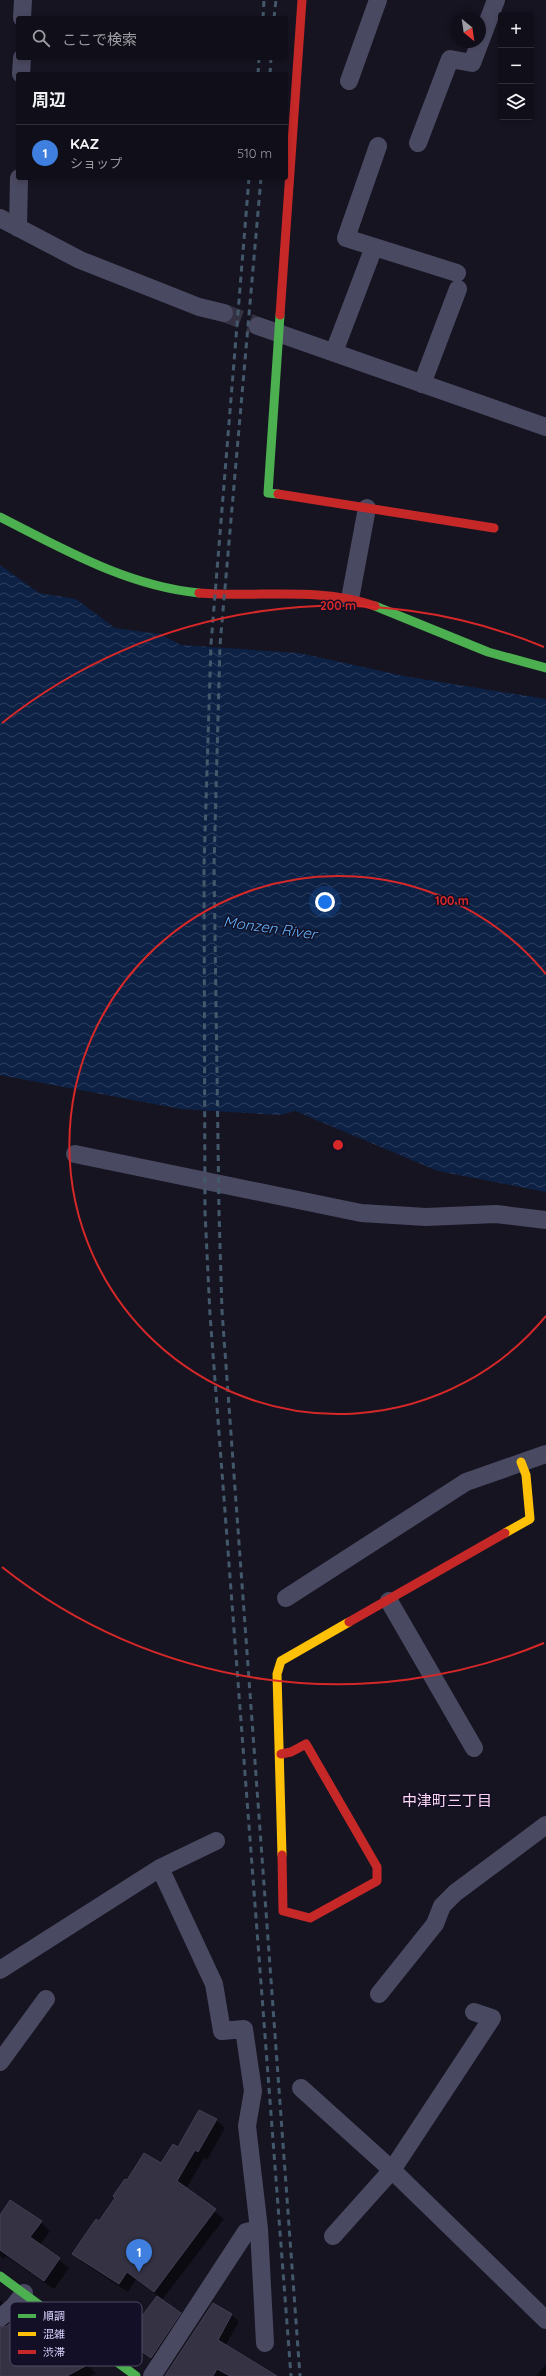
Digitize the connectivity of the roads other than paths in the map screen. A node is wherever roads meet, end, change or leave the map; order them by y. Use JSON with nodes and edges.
{"nodes":[{"id":1,"x":23,"y":0,"type":"edge"},
{"id":2,"x":302,"y":0,"type":"edge"},
{"id":3,"x":378,"y":0,"type":"edge"},
{"id":4,"x":496,"y":0,"type":"edge"},
{"id":5,"x":22,"y":16,"type":"edge"},
{"id":6,"x":22,"y":60,"type":"edge"},
{"id":7,"x":21,"y":72,"type":"edge"},
{"id":8,"x":349,"y":81,"type":"dead end"},
{"id":9,"x":418,"y":143,"type":"dead end"},
{"id":10,"x":378,"y":146,"type":"dead end"},
{"id":11,"x":19,"y":180,"type":"edge"},
{"id":12,"x":0,"y":218,"type":"edge"},
{"id":13,"x":18,"y":228,"type":"junction"},
{"id":14,"x":374,"y":247,"type":"junction"},
{"id":15,"x":224,"y":313,"type":"tunnel mouth"},
{"id":16,"x":258,"y":326,"type":"tunnel mouth"},
{"id":17,"x":280,"y":333,"type":"junction"},
{"id":18,"x":334,"y":352,"type":"junction"},
{"id":19,"x":422,"y":384,"type":"junction"},
{"id":20,"x":546,"y":427,"type":"edge"},
{"id":21,"x":367,"y":508,"type":"junction"},
{"id":22,"x":0,"y":517,"type":"edge"},
{"id":23,"x":494,"y":528,"type":"dead end"},
{"id":24,"x":350,"y":599,"type":"junction"},
{"id":25,"x":546,"y":668,"type":"edge"},
{"id":26,"x":75,"y":1154,"type":"dead end"},
{"id":27,"x":546,"y":1220,"type":"edge"},
{"id":28,"x":546,"y":1454,"type":"edge"},
{"id":29,"x":521,"y":1462,"type":"junction"},
{"id":30,"x":286,"y":1598,"type":"dead end"},
{"id":31,"x":389,"y":1601,"type":"junction"},
{"id":32,"x":474,"y":1748,"type":"dead end"},
{"id":33,"x":281,"y":1754,"type":"junction"},
{"id":34,"x":546,"y":1825,"type":"edge"},
{"id":35,"x":216,"y":1841,"type":"dead end"},
{"id":36,"x":160,"y":1868,"type":"junction"},
{"id":37,"x":0,"y":1970,"type":"edge"},
{"id":38,"x":379,"y":1994,"type":"dead end"},
{"id":39,"x":46,"y":1999,"type":"dead end"},
{"id":40,"x":474,"y":2012,"type":"dead end"},
{"id":41,"x":0,"y":2062,"type":"edge"},
{"id":42,"x":301,"y":2088,"type":"dead end"},
{"id":43,"x":392,"y":2170,"type":"junction"},
{"id":44,"x":259,"y":2229,"type":"junction"},
{"id":45,"x":333,"y":2236,"type":"dead end"},
{"id":46,"x":0,"y":2276,"type":"edge"},
{"id":47,"x":24,"y":2293,"type":"junction"},
{"id":48,"x":17,"y":2302,"type":"edge"},
{"id":49,"x":36,"y":2302,"type":"edge"},
{"id":50,"x":10,"y":2309,"type":"edge"},
{"id":51,"x":0,"y":2318,"type":"edge"},
{"id":52,"x":546,"y":2320,"type":"edge"},
{"id":53,"x":265,"y":2343,"type":"dead end"},
{"id":54,"x":123,"y":2366,"type":"edge"},
{"id":55,"x":136,"y":2376,"type":"edge"},
{"id":56,"x":152,"y":2376,"type":"edge"}],
"edges":[{"from":1,"to":5,"type":"street"},
{"from":2,"to":17,"type":"main road"},
{"from":3,"to":8,"type":"street"},
{"from":4,"to":9,"type":"street"},
{"from":6,"to":7,"type":"street"},
{"from":10,"to":14,"type":"street"},
{"from":11,"to":13,"type":"street"},
{"from":12,"to":13,"type":"street"},
{"from":13,"to":15,"type":"street"},
{"from":14,"to":18,"type":"street"},
{"from":14,"to":19,"type":"street"},
{"from":16,"to":17,"type":"street"},
{"from":17,"to":18,"type":"street"},
{"from":17,"to":21,"type":"main road"},
{"from":18,"to":19,"type":"street"},
{"from":19,"to":20,"type":"street"},
{"from":21,"to":23,"type":"main road"},
{"from":21,"to":24,"type":"street"},
{"from":22,"to":24,"type":"main road"},
{"from":24,"to":25,"type":"main road"},
{"from":26,"to":27,"type":"street"},
{"from":28,"to":29,"type":"street"},
{"from":29,"to":30,"type":"street"},
{"from":29,"to":31,"type":"main road"},
{"from":31,"to":32,"type":"street"},
{"from":31,"to":33,"type":"main road"},
{"from":33,"to":33,"type":"main road"},
{"from":34,"to":38,"type":"street"},
{"from":35,"to":36,"type":"street"},
{"from":36,"to":37,"type":"street"},
{"from":36,"to":44,"type":"street"},
{"from":39,"to":41,"type":"street"},
{"from":40,"to":43,"type":"street"},
{"from":42,"to":43,"type":"street"},
{"from":43,"to":45,"type":"street"},
{"from":43,"to":52,"type":"street"},
{"from":44,"to":53,"type":"street"},
{"from":44,"to":56,"type":"street"},
{"from":46,"to":47,"type":"main road"},
{"from":47,"to":48,"type":"street"},
{"from":47,"to":49,"type":"main road"},
{"from":50,"to":51,"type":"street"},
{"from":54,"to":55,"type":"main road"}]}
